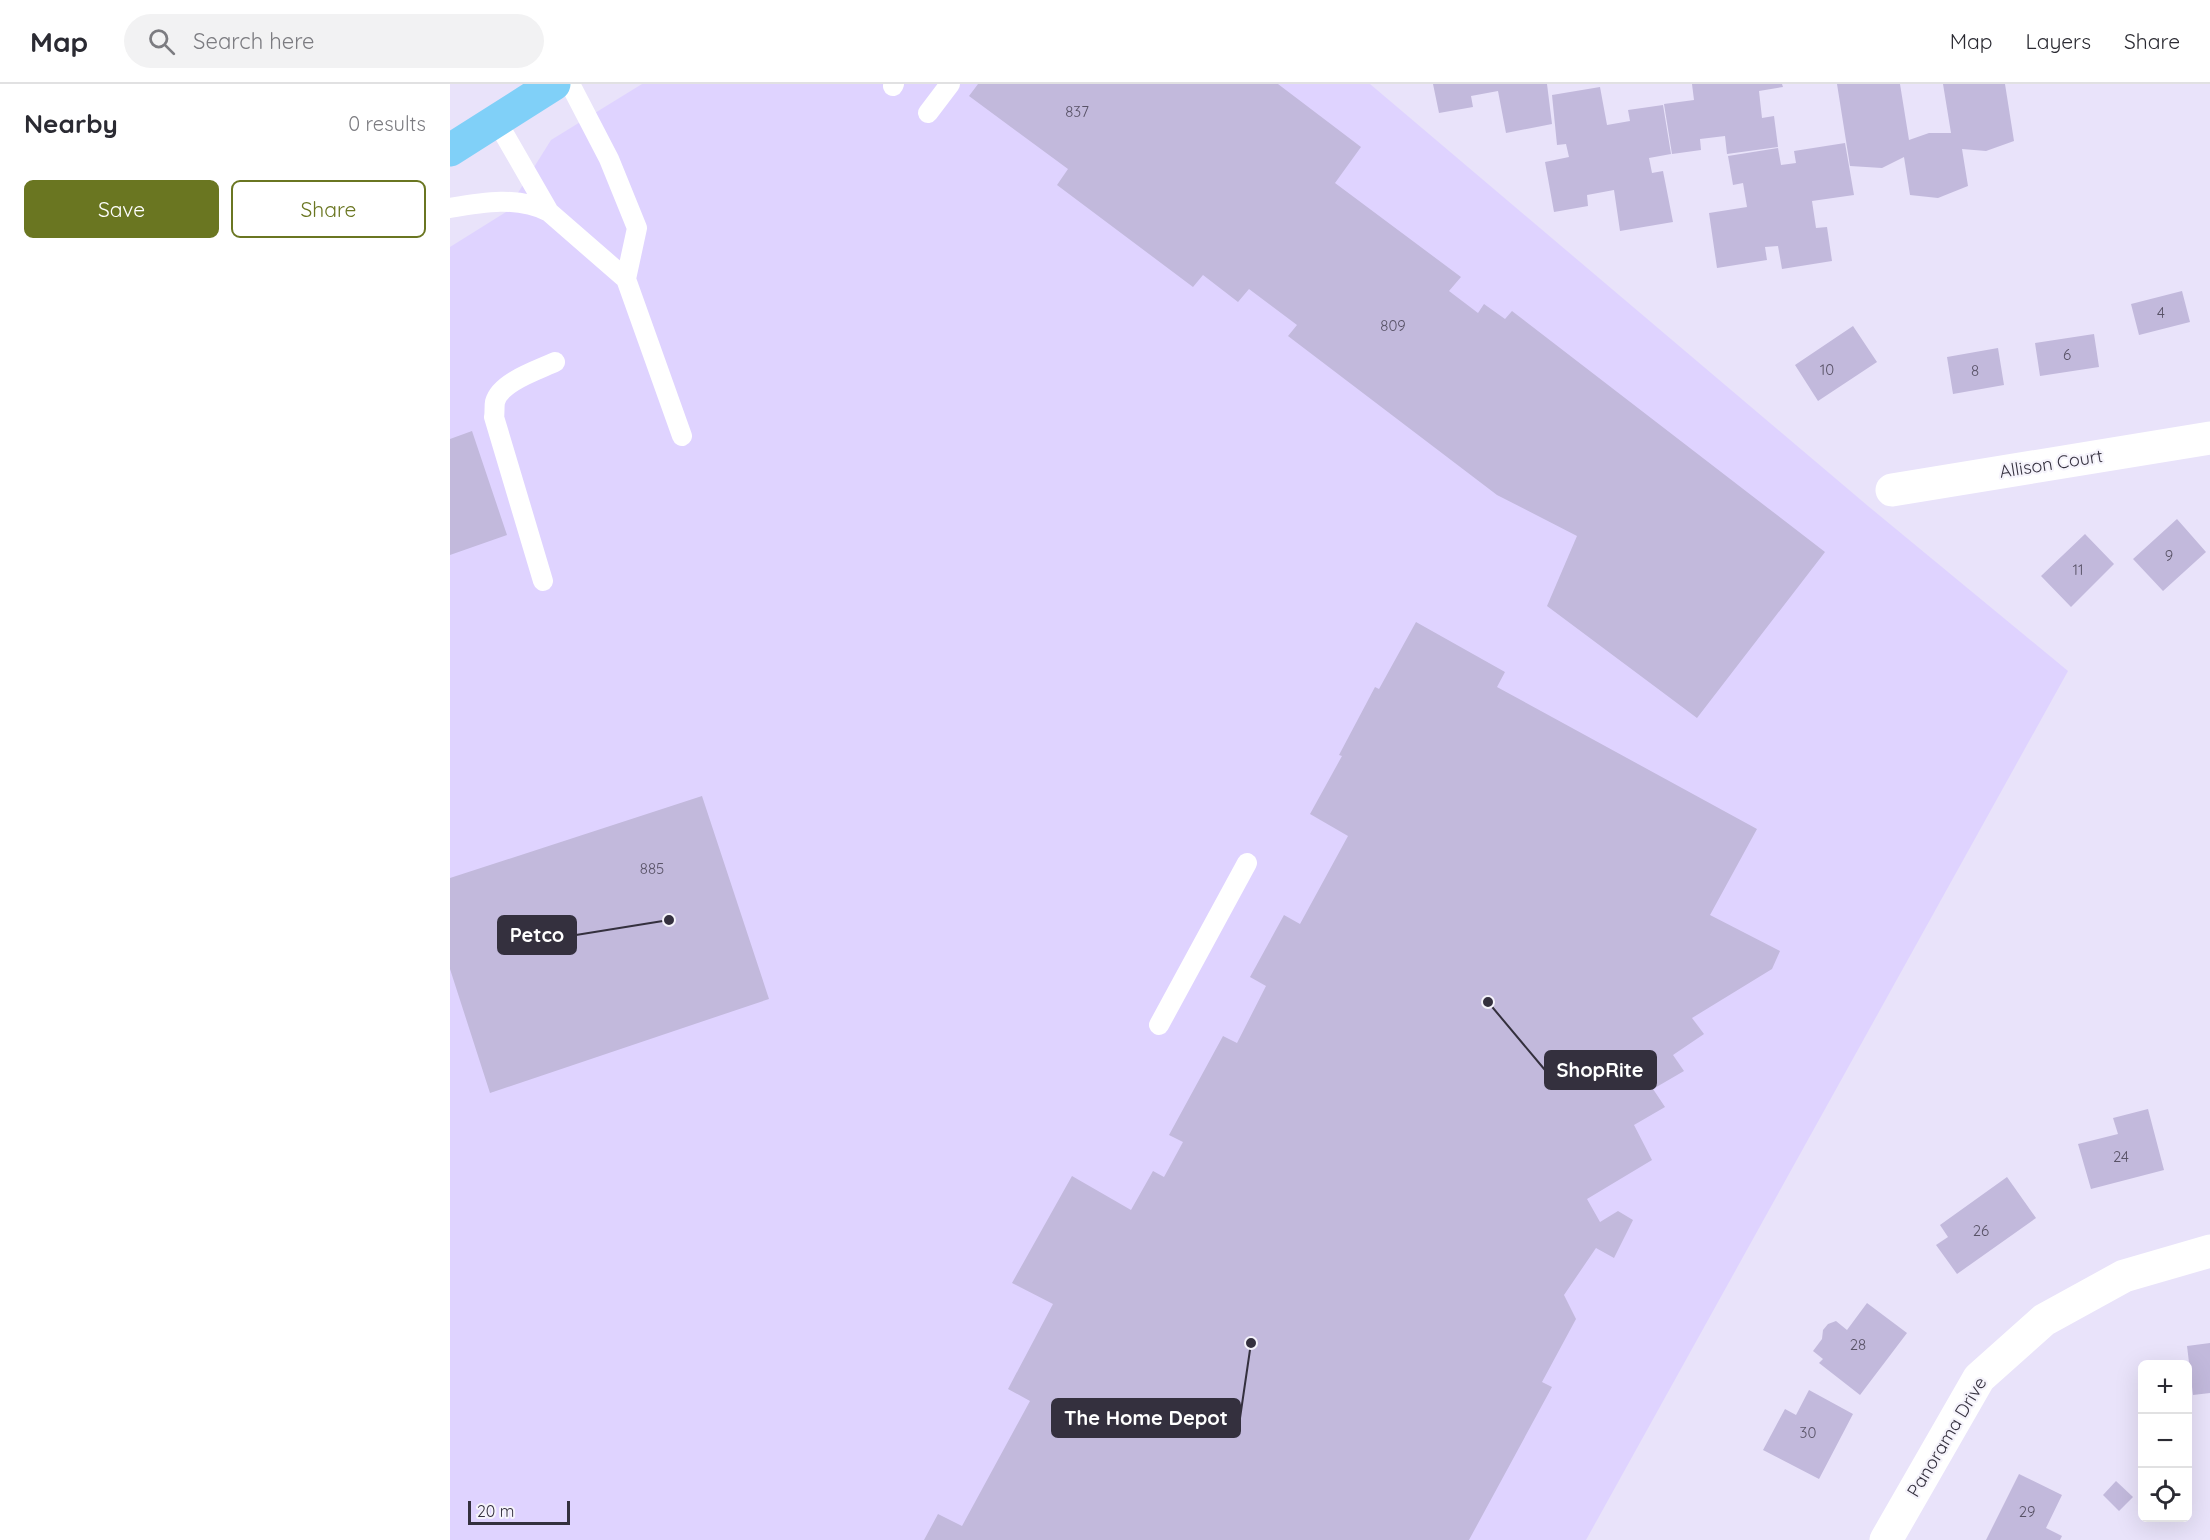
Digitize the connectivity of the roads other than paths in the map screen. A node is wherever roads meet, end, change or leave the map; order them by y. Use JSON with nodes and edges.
{"nodes":[{"id":1,"x":554,"y":84,"type":"edge"},
{"id":2,"x":570,"y":84,"type":"edge"},
{"id":3,"x":950,"y":84,"type":"edge"},
{"id":4,"x":928,"y":113,"type":"dead end"},
{"id":5,"x":496,"y":120,"type":"junction"},
{"id":6,"x":450,"y":150,"type":"edge"},
{"id":7,"x":450,"y":208,"type":"edge"},
{"id":8,"x":549,"y":212,"type":"junction"},
{"id":9,"x":626,"y":279,"type":"junction"},
{"id":10,"x":555,"y":362,"type":"dead end"},
{"id":11,"x":682,"y":436,"type":"dead end"},
{"id":12,"x":2210,"y":438,"type":"edge"},
{"id":13,"x":1892,"y":490,"type":"dead end"},
{"id":14,"x":543,"y":581,"type":"dead end"},
{"id":15,"x":1247,"y":863,"type":"dead end"},
{"id":16,"x":1159,"y":1025,"type":"dead end"},
{"id":17,"x":2210,"y":1251,"type":"edge"},
{"id":18,"x":1886,"y":1540,"type":"edge"}],
"edges":[{"from":1,"to":5,"type":"main road"},
{"from":2,"to":9,"type":"lane"},
{"from":3,"to":4,"type":"lane"},
{"from":5,"to":6,"type":"main road"},
{"from":5,"to":8,"type":"lane"},
{"from":7,"to":8,"type":"lane"},
{"from":8,"to":9,"type":"lane"},
{"from":9,"to":11,"type":"lane"},
{"from":10,"to":14,"type":"lane"},
{"from":12,"to":13,"type":"street","name":"Allison Court"},
{"from":15,"to":16,"type":"lane"},
{"from":17,"to":18,"type":"street","name":"Panorama Drive"}]}
